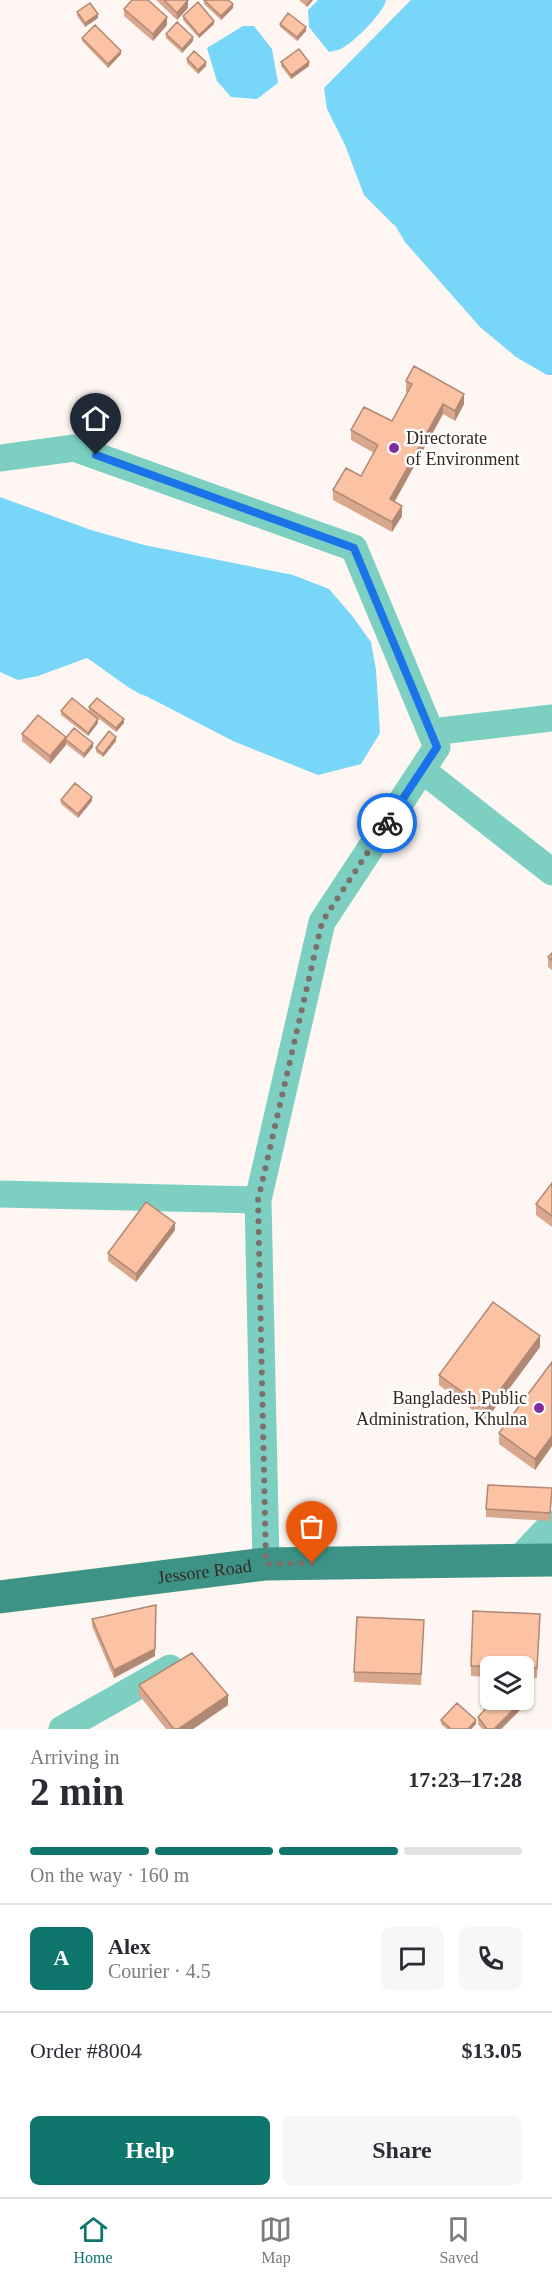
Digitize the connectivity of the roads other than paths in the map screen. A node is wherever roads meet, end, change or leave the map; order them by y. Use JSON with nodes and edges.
{"nodes":[{"id":1,"x":0,"y":458,"type":"edge"},
{"id":2,"x":552,"y":718,"type":"edge"},
{"id":3,"x":431,"y":732,"type":"junction"},
{"id":4,"x":422,"y":770,"type":"junction"},
{"id":5,"x":552,"y":872,"type":"edge"},
{"id":6,"x":0,"y":1194,"type":"edge"},
{"id":7,"x":258,"y":1200,"type":"junction"},
{"id":8,"x":552,"y":1524,"type":"edge"},
{"id":9,"x":518,"y":1560,"type":"junction"},
{"id":10,"x":552,"y":1560,"type":"edge"},
{"id":11,"x":266,"y":1564,"type":"junction"},
{"id":12,"x":0,"y":1597,"type":"edge"},
{"id":13,"x":191,"y":1656,"type":"edge"},
{"id":14,"x":62,"y":1729,"type":"edge"}],
"edges":[{"from":1,"to":3,"type":"street"},
{"from":2,"to":3,"type":"street"},
{"from":3,"to":4,"type":"street"},
{"from":4,"to":5,"type":"street"},
{"from":4,"to":7,"type":"street"},
{"from":6,"to":7,"type":"street"},
{"from":7,"to":11,"type":"street"},
{"from":8,"to":9,"type":"street"},
{"from":9,"to":10,"type":"highway","name":"Jessore Road"},
{"from":9,"to":11,"type":"highway","name":"Jessore Road"},
{"from":11,"to":12,"type":"highway","name":"Jessore Road"},
{"from":13,"to":14,"type":"street"}]}
